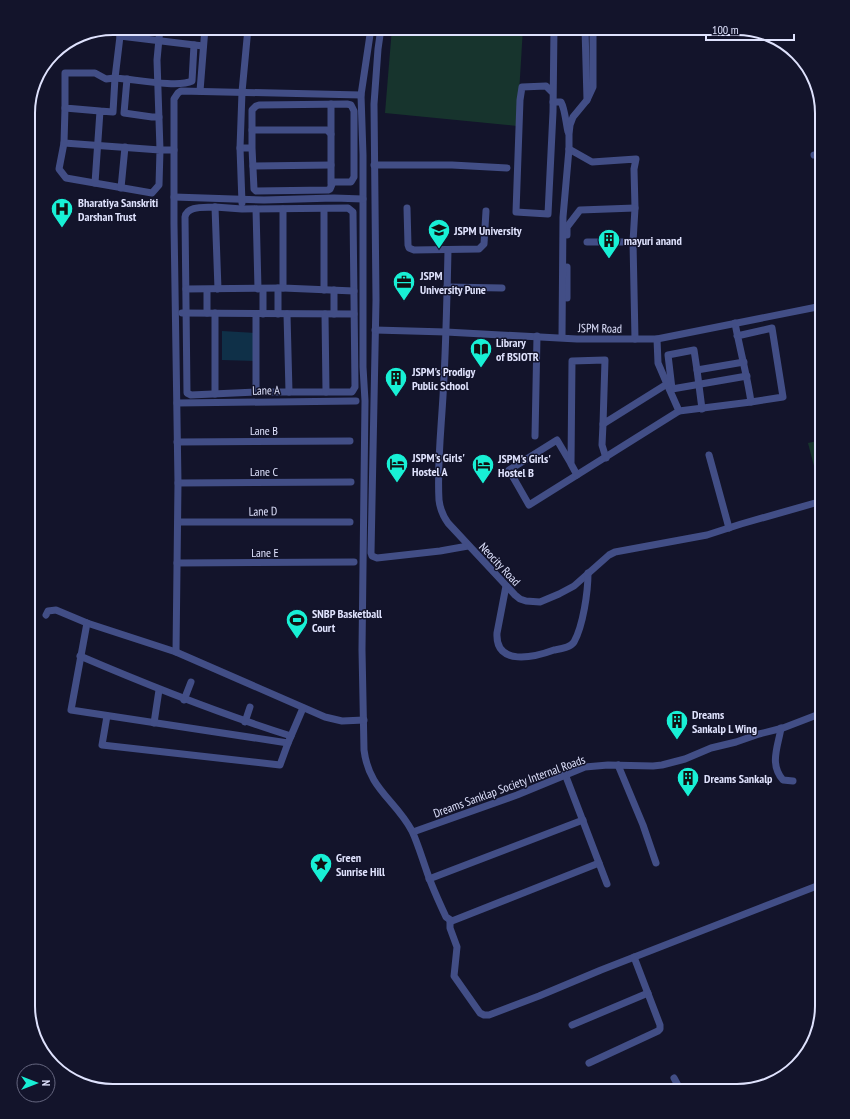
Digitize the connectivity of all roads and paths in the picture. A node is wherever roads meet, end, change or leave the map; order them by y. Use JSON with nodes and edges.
{"nodes":[{"id":1,"x":159,"y":35,"type":"edge"},
{"id":2,"x":204,"y":35,"type":"edge"},
{"id":3,"x":247,"y":35,"type":"edge"},
{"id":4,"x":369,"y":35,"type":"edge"},
{"id":5,"x":380,"y":35,"type":"edge"},
{"id":6,"x":554,"y":35,"type":"edge"},
{"id":7,"x":585,"y":35,"type":"edge"},
{"id":8,"x":593,"y":35,"type":"edge"},
{"id":9,"x":120,"y":36,"type":"joint"},
{"id":10,"x":158,"y":41,"type":"junction"},
{"id":11,"x":194,"y":45,"type":"junction"},
{"id":12,"x":203,"y":46,"type":"junction"},
{"id":13,"x":115,"y":78,"type":"junction"},
{"id":14,"x":127,"y":79,"type":"junction"},
{"id":15,"x":157,"y":82,"type":"junction"},
{"id":16,"x":200,"y":91,"type":"junction"},
{"id":17,"x":242,"y":92,"type":"junction"},
{"id":18,"x":553,"y":93,"type":"junction"},
{"id":19,"x":360,"y":95,"type":"junction"},
{"id":20,"x":587,"y":100,"type":"junction"},
{"id":21,"x":553,"y":102,"type":"junction"},
{"id":22,"x":331,"y":104,"type":"junction"},
{"id":23,"x":65,"y":108,"type":"junction"},
{"id":24,"x":100,"y":111,"type":"junction"},
{"id":25,"x":112,"y":112,"type":"junction"},
{"id":26,"x":124,"y":114,"type":"junction"},
{"id":27,"x":159,"y":117,"type":"junction"},
{"id":28,"x":252,"y":130,"type":"junction"},
{"id":29,"x":331,"y":134,"type":"junction"},
{"id":30,"x":569,"y":134,"type":"junction"},
{"id":31,"x":64,"y":143,"type":"junction"},
{"id":32,"x":97,"y":145,"type":"junction"},
{"id":33,"x":125,"y":147,"type":"junction"},
{"id":34,"x":240,"y":148,"type":"junction"},
{"id":35,"x":252,"y":148,"type":"junction"},
{"id":36,"x":569,"y":149,"type":"junction"},
{"id":37,"x":160,"y":150,"type":"junction"},
{"id":38,"x":174,"y":150,"type":"junction"},
{"id":39,"x":331,"y":165,"type":"junction"},
{"id":40,"x":374,"y":165,"type":"junction"},
{"id":41,"x":253,"y":166,"type":"junction"},
{"id":42,"x":506,"y":168,"type":"dead end"},
{"id":43,"x":95,"y":183,"type":"junction"},
{"id":44,"x":331,"y":184,"type":"junction"},
{"id":45,"x":122,"y":188,"type":"junction"},
{"id":46,"x":174,"y":197,"type":"junction"},
{"id":47,"x":242,"y":199,"type":"junction"},
{"id":48,"x":304,"y":199,"type":"junction"},
{"id":49,"x":363,"y":199,"type":"junction"},
{"id":50,"x":215,"y":207,"type":"junction"},
{"id":51,"x":407,"y":208,"type":"dead end"},
{"id":52,"x":635,"y":208,"type":"junction"},
{"id":53,"x":242,"y":209,"type":"junction"},
{"id":54,"x":256,"y":209,"type":"junction"},
{"id":55,"x":283,"y":209,"type":"junction"},
{"id":56,"x":304,"y":209,"type":"junction"},
{"id":57,"x":324,"y":209,"type":"junction"},
{"id":58,"x":486,"y":211,"type":"dead end"},
{"id":59,"x":587,"y":242,"type":"dead end"},
{"id":60,"x":633,"y":242,"type":"junction"},
{"id":61,"x":448,"y":250,"type":"junction"},
{"id":62,"x":447,"y":287,"type":"junction"},
{"id":63,"x":280,"y":288,"type":"junction"},
{"id":64,"x":502,"y":288,"type":"dead end"},
{"id":65,"x":186,"y":289,"type":"junction"},
{"id":66,"x":218,"y":289,"type":"junction"},
{"id":67,"x":260,"y":289,"type":"junction"},
{"id":68,"x":207,"y":290,"type":"junction"},
{"id":69,"x":324,"y":290,"type":"junction"},
{"id":70,"x":334,"y":290,"type":"junction"},
{"id":71,"x":354,"y":291,"type":"junction"},
{"id":72,"x":567,"y":298,"type":"dead end"},
{"id":73,"x":354,"y":301,"type":"junction"},
{"id":74,"x":363,"y":302,"type":"junction"},
{"id":75,"x":815,"y":307,"type":"edge"},
{"id":76,"x":175,"y":313,"type":"junction"},
{"id":77,"x":186,"y":313,"type":"junction"},
{"id":78,"x":207,"y":313,"type":"junction"},
{"id":79,"x":216,"y":313,"type":"junction"},
{"id":80,"x":259,"y":314,"type":"junction"},
{"id":81,"x":278,"y":314,"type":"junction"},
{"id":82,"x":287,"y":314,"type":"junction"},
{"id":83,"x":325,"y":314,"type":"junction"},
{"id":84,"x":334,"y":314,"type":"junction"},
{"id":85,"x":354,"y":314,"type":"junction"},
{"id":86,"x":735,"y":323,"type":"junction"},
{"id":87,"x":375,"y":330,"type":"junction"},
{"id":88,"x":446,"y":332,"type":"junction"},
{"id":89,"x":537,"y":336,"type":"junction"},
{"id":90,"x":737,"y":336,"type":"junction"},
{"id":91,"x":562,"y":338,"type":"junction"},
{"id":92,"x":657,"y":338,"type":"junction"},
{"id":93,"x":635,"y":339,"type":"junction"},
{"id":94,"x":744,"y":362,"type":"junction"},
{"id":95,"x":697,"y":370,"type":"junction"},
{"id":96,"x":747,"y":376,"type":"junction"},
{"id":97,"x":698,"y":384,"type":"junction"},
{"id":98,"x":670,"y":387,"type":"junction"},
{"id":99,"x":256,"y":392,"type":"junction"},
{"id":100,"x":289,"y":392,"type":"junction"},
{"id":101,"x":326,"y":392,"type":"junction"},
{"id":102,"x":216,"y":394,"type":"junction"},
{"id":103,"x":356,"y":400,"type":"dead end"},
{"id":104,"x":751,"y":402,"type":"junction"},
{"id":105,"x":176,"y":403,"type":"junction"},
{"id":106,"x":702,"y":408,"type":"junction"},
{"id":107,"x":680,"y":411,"type":"junction"},
{"id":108,"x":602,"y":424,"type":"junction"},
{"id":109,"x":535,"y":436,"type":"dead end"},
{"id":110,"x":350,"y":441,"type":"dead end"},
{"id":111,"x":177,"y":442,"type":"junction"},
{"id":112,"x":709,"y":455,"type":"dead end"},
{"id":113,"x":606,"y":458,"type":"junction"},
{"id":114,"x":571,"y":464,"type":"junction"},
{"id":115,"x":577,"y":475,"type":"junction"},
{"id":116,"x":351,"y":482,"type":"dead end"},
{"id":117,"x":178,"y":483,"type":"junction"},
{"id":118,"x":815,"y":504,"type":"edge"},
{"id":119,"x":178,"y":522,"type":"junction"},
{"id":120,"x":350,"y":522,"type":"dead end"},
{"id":121,"x":729,"y":528,"type":"junction"},
{"id":122,"x":468,"y":546,"type":"junction"},
{"id":123,"x":354,"y":562,"type":"dead end"},
{"id":124,"x":177,"y":563,"type":"junction"},
{"id":125,"x":588,"y":573,"type":"junction"},
{"id":126,"x":506,"y":586,"type":"junction"},
{"id":127,"x":46,"y":615,"type":"dead end"},
{"id":128,"x":87,"y":623,"type":"junction"},
{"id":129,"x":176,"y":652,"type":"junction"},
{"id":130,"x":80,"y":656,"type":"junction"},
{"id":131,"x":191,"y":682,"type":"dead end"},
{"id":132,"x":159,"y":690,"type":"junction"},
{"id":133,"x":184,"y":700,"type":"junction"},
{"id":134,"x":250,"y":707,"type":"dead end"},
{"id":135,"x":303,"y":708,"type":"junction"},
{"id":136,"x":107,"y":716,"type":"junction"},
{"id":137,"x":815,"y":716,"type":"edge"},
{"id":138,"x":364,"y":720,"type":"junction"},
{"id":139,"x":245,"y":722,"type":"junction"},
{"id":140,"x":154,"y":723,"type":"junction"},
{"id":141,"x":781,"y":728,"type":"junction"},
{"id":142,"x":289,"y":740,"type":"junction"},
{"id":143,"x":618,"y":765,"type":"junction"},
{"id":144,"x":565,"y":774,"type":"junction"},
{"id":145,"x":793,"y":781,"type":"dead end"},
{"id":146,"x":583,"y":820,"type":"junction"},
{"id":147,"x":412,"y":832,"type":"junction"},
{"id":148,"x":599,"y":863,"type":"junction"},
{"id":149,"x":656,"y":863,"type":"dead end"},
{"id":150,"x":430,"y":879,"type":"junction"},
{"id":151,"x":607,"y":884,"type":"dead end"},
{"id":152,"x":815,"y":887,"type":"edge"},
{"id":153,"x":450,"y":921,"type":"junction"},
{"id":154,"x":634,"y":957,"type":"junction"},
{"id":155,"x":648,"y":993,"type":"junction"},
{"id":156,"x":572,"y":1025,"type":"dead end"},
{"id":157,"x":589,"y":1063,"type":"dead end"},
{"id":158,"x":674,"y":1078,"type":"dead end"},
{"id":159,"x":677,"y":1084,"type":"edge"}],
"edges":[{"from":1,"to":10,"type":"street"},
{"from":2,"to":12,"type":"street"},
{"from":3,"to":17,"type":"street"},
{"from":4,"to":19,"type":"street"},
{"from":5,"to":40,"type":"street"},
{"from":6,"to":18,"type":"street"},
{"from":7,"to":20,"type":"street"},
{"from":8,"to":20,"type":"street"},
{"from":9,"to":10,"type":"street"},
{"from":9,"to":13,"type":"street"},
{"from":10,"to":11,"type":"street"},
{"from":10,"to":15,"type":"street"},
{"from":11,"to":12,"type":"street"},
{"from":11,"to":15,"type":"street"},
{"from":12,"to":16,"type":"street"},
{"from":13,"to":14,"type":"street"},
{"from":13,"to":23,"type":"street"},
{"from":13,"to":25,"type":"street"},
{"from":14,"to":15,"type":"street"},
{"from":14,"to":26,"type":"street"},
{"from":15,"to":27,"type":"street"},
{"from":16,"to":17,"type":"street"},
{"from":16,"to":38,"type":"street"},
{"from":17,"to":19,"type":"street"},
{"from":17,"to":34,"type":"street"},
{"from":18,"to":21,"type":"street"},
{"from":18,"to":21,"type":"street"},
{"from":19,"to":49,"type":"street"},
{"from":20,"to":30,"type":"street"},
{"from":21,"to":30,"type":"street"},
{"from":22,"to":28,"type":"street"},
{"from":22,"to":29,"type":"street"},
{"from":22,"to":44,"type":"street"},
{"from":23,"to":24,"type":"street"},
{"from":23,"to":31,"type":"street"},
{"from":24,"to":25,"type":"street"},
{"from":24,"to":32,"type":"street"},
{"from":25,"to":26,"type":"street"},
{"from":26,"to":27,"type":"street"},
{"from":27,"to":37,"type":"street"},
{"from":28,"to":29,"type":"street"},
{"from":28,"to":35,"type":"street"},
{"from":29,"to":39,"type":"street"},
{"from":30,"to":36,"type":"street"},
{"from":31,"to":32,"type":"street"},
{"from":31,"to":43,"type":"street"},
{"from":32,"to":33,"type":"street"},
{"from":32,"to":43,"type":"street"},
{"from":33,"to":37,"type":"street"},
{"from":33,"to":45,"type":"street"},
{"from":34,"to":35,"type":"street"},
{"from":34,"to":47,"type":"street"},
{"from":35,"to":41,"type":"street"},
{"from":36,"to":52,"type":"street"},
{"from":36,"to":91,"type":"street"},
{"from":37,"to":38,"type":"street"},
{"from":37,"to":45,"type":"street"},
{"from":38,"to":46,"type":"street"},
{"from":39,"to":41,"type":"street"},
{"from":39,"to":44,"type":"street"},
{"from":40,"to":42,"type":"street"},
{"from":40,"to":87,"type":"street"},
{"from":41,"to":44,"type":"street"},
{"from":43,"to":45,"type":"street"},
{"from":46,"to":47,"type":"street"},
{"from":46,"to":76,"type":"street"},
{"from":47,"to":48,"type":"street"},
{"from":47,"to":53,"type":"street"},
{"from":48,"to":49,"type":"street"},
{"from":48,"to":56,"type":"street"},
{"from":49,"to":74,"type":"street"},
{"from":50,"to":53,"type":"street"},
{"from":50,"to":65,"type":"street"},
{"from":50,"to":66,"type":"street"},
{"from":51,"to":61,"type":"street"},
{"from":52,"to":60,"type":"street"},
{"from":52,"to":72,"type":"street"},
{"from":53,"to":54,"type":"street"},
{"from":54,"to":55,"type":"street"},
{"from":54,"to":67,"type":"street"},
{"from":55,"to":56,"type":"street"},
{"from":55,"to":63,"type":"street"},
{"from":56,"to":57,"type":"street"},
{"from":57,"to":69,"type":"street"},
{"from":57,"to":71,"type":"street"},
{"from":58,"to":61,"type":"street"},
{"from":59,"to":60,"type":"street"},
{"from":60,"to":93,"type":"street"},
{"from":61,"to":62,"type":"street","name":"Neocity Road"},
{"from":62,"to":64,"type":"street"},
{"from":62,"to":88,"type":"street","name":"Neocity Road"},
{"from":63,"to":67,"type":"street"},
{"from":63,"to":69,"type":"street"},
{"from":63,"to":81,"type":"street"},
{"from":65,"to":68,"type":"street"},
{"from":65,"to":77,"type":"street"},
{"from":66,"to":67,"type":"street"},
{"from":66,"to":68,"type":"street"},
{"from":67,"to":80,"type":"street"},
{"from":68,"to":78,"type":"street"},
{"from":69,"to":70,"type":"street"},
{"from":70,"to":71,"type":"street"},
{"from":70,"to":84,"type":"street"},
{"from":71,"to":73,"type":"street"},
{"from":73,"to":74,"type":"street"},
{"from":73,"to":85,"type":"street"},
{"from":74,"to":138,"type":"street"},
{"from":75,"to":86,"type":"street","name":"JSPM Road"},
{"from":76,"to":77,"type":"street"},
{"from":76,"to":105,"type":"street"},
{"from":77,"to":78,"type":"street"},
{"from":77,"to":102,"type":"street"},
{"from":78,"to":79,"type":"street"},
{"from":79,"to":80,"type":"street"},
{"from":79,"to":102,"type":"street"},
{"from":80,"to":81,"type":"street"},
{"from":80,"to":99,"type":"street"},
{"from":81,"to":82,"type":"street"},
{"from":82,"to":83,"type":"street"},
{"from":82,"to":100,"type":"street"},
{"from":83,"to":84,"type":"street"},
{"from":83,"to":101,"type":"street"},
{"from":84,"to":85,"type":"street"},
{"from":85,"to":101,"type":"street"},
{"from":86,"to":90,"type":"street"},
{"from":86,"to":92,"type":"street","name":"JSPM Road"},
{"from":87,"to":88,"type":"street","name":"JSPM Road"},
{"from":87,"to":122,"type":"street"},
{"from":88,"to":89,"type":"street","name":"JSPM Road"},
{"from":88,"to":122,"type":"street","name":"Neocity Road"},
{"from":89,"to":91,"type":"street","name":"JSPM Road"},
{"from":89,"to":109,"type":"street"},
{"from":90,"to":94,"type":"street"},
{"from":90,"to":104,"type":"street"},
{"from":91,"to":93,"type":"street","name":"JSPM Road"},
{"from":92,"to":93,"type":"street","name":"JSPM Road"},
{"from":92,"to":98,"type":"street"},
{"from":94,"to":95,"type":"street"},
{"from":94,"to":96,"type":"street"},
{"from":95,"to":97,"type":"street"},
{"from":95,"to":98,"type":"street"},
{"from":96,"to":97,"type":"street"},
{"from":96,"to":104,"type":"street"},
{"from":97,"to":98,"type":"street"},
{"from":97,"to":106,"type":"street"},
{"from":98,"to":107,"type":"street"},
{"from":98,"to":108,"type":"street"},
{"from":99,"to":100,"type":"street"},
{"from":99,"to":102,"type":"street"},
{"from":100,"to":101,"type":"street"},
{"from":103,"to":105,"type":"street","name":"Lane A"},
{"from":104,"to":106,"type":"street"},
{"from":105,"to":111,"type":"street"},
{"from":106,"to":107,"type":"street"},
{"from":107,"to":113,"type":"street"},
{"from":108,"to":113,"type":"street"},
{"from":108,"to":114,"type":"street"},
{"from":110,"to":111,"type":"street","name":"Lane B"},
{"from":111,"to":117,"type":"street"},
{"from":112,"to":121,"type":"street"},
{"from":113,"to":115,"type":"street"},
{"from":114,"to":115,"type":"street"},
{"from":114,"to":115,"type":"street"},
{"from":116,"to":117,"type":"street","name":"Lane C"},
{"from":117,"to":119,"type":"street"},
{"from":118,"to":121,"type":"street","name":"Neocity Road"},
{"from":119,"to":120,"type":"street","name":"Lane D"},
{"from":119,"to":124,"type":"street"},
{"from":121,"to":125,"type":"street","name":"Neocity Road"},
{"from":122,"to":126,"type":"street","name":"Neocity Road"},
{"from":123,"to":124,"type":"street","name":"Lane E"},
{"from":124,"to":129,"type":"street"},
{"from":125,"to":126,"type":"street","name":"Neocity Road"},
{"from":125,"to":126,"type":"street"},
{"from":127,"to":128,"type":"street"},
{"from":128,"to":129,"type":"street"},
{"from":128,"to":130,"type":"street"},
{"from":129,"to":135,"type":"street"},
{"from":130,"to":132,"type":"street"},
{"from":130,"to":136,"type":"street"},
{"from":131,"to":133,"type":"street"},
{"from":132,"to":133,"type":"street"},
{"from":132,"to":140,"type":"street"},
{"from":133,"to":139,"type":"street"},
{"from":134,"to":139,"type":"street"},
{"from":135,"to":138,"type":"street"},
{"from":135,"to":142,"type":"street"},
{"from":136,"to":140,"type":"street"},
{"from":136,"to":142,"type":"street"},
{"from":137,"to":141,"type":"street","name":"Dreams Sanklap Society Internal Roads"},
{"from":138,"to":147,"type":"street"},
{"from":139,"to":142,"type":"street"},
{"from":140,"to":142,"type":"street"},
{"from":141,"to":143,"type":"street","name":"Dreams Sanklap Society Internal Roads"},
{"from":141,"to":145,"type":"street"},
{"from":143,"to":144,"type":"street","name":"Dreams Sanklap Society Internal Roads"},
{"from":143,"to":149,"type":"street"},
{"from":144,"to":146,"type":"street"},
{"from":144,"to":147,"type":"street","name":"Dreams Sanklap Society Internal Roads"},
{"from":146,"to":148,"type":"street"},
{"from":146,"to":150,"type":"street"},
{"from":147,"to":150,"type":"street"},
{"from":148,"to":151,"type":"street"},
{"from":148,"to":153,"type":"street"},
{"from":150,"to":153,"type":"street"},
{"from":152,"to":154,"type":"street"},
{"from":153,"to":154,"type":"street"},
{"from":154,"to":155,"type":"street"},
{"from":155,"to":156,"type":"street"},
{"from":155,"to":157,"type":"street"},
{"from":158,"to":159,"type":"street"}]}
